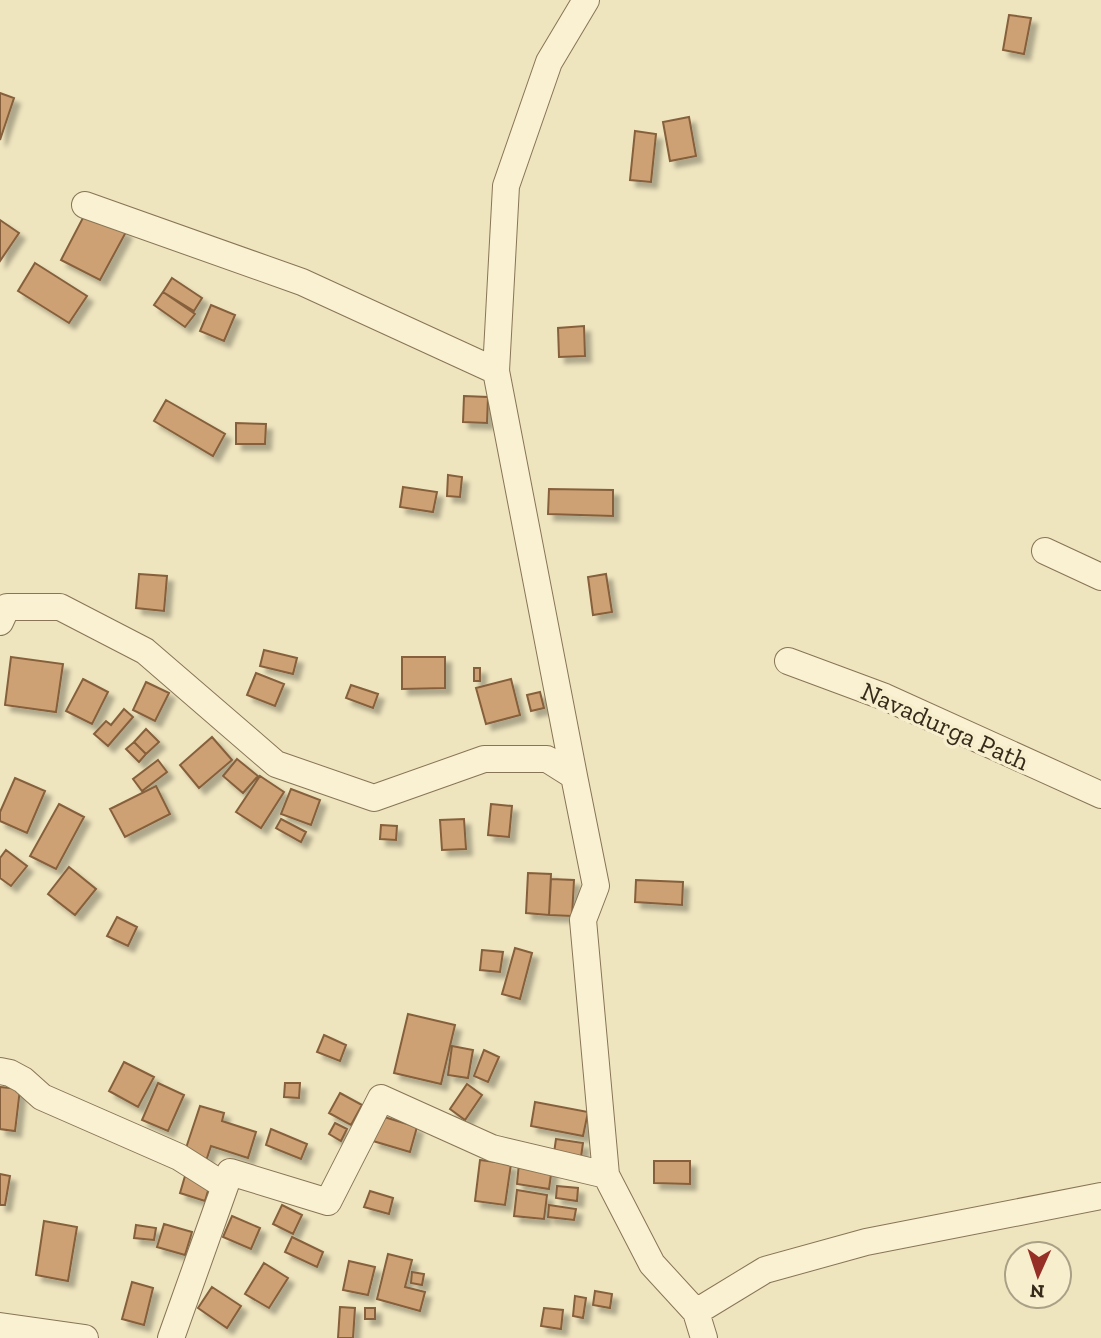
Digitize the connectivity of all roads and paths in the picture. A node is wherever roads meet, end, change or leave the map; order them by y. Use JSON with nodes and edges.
{"nodes":[{"id":1,"x":586,"y":0,"type":"edge"},
{"id":2,"x":85,"y":205,"type":"dead end"},
{"id":3,"x":496,"y":371,"type":"junction"},
{"id":4,"x":1045,"y":551,"type":"dead end"},
{"id":5,"x":1101,"y":577,"type":"edge"},
{"id":6,"x":2,"y":610,"type":"edge"},
{"id":7,"x":788,"y":661,"type":"dead end"},
{"id":8,"x":574,"y":776,"type":"junction"},
{"id":9,"x":1101,"y":795,"type":"edge"},
{"id":10,"x":0,"y":1071,"type":"edge"},
{"id":11,"x":606,"y":1175,"type":"junction"},
{"id":12,"x":225,"y":1186,"type":"junction"},
{"id":13,"x":1101,"y":1196,"type":"edge"},
{"id":14,"x":696,"y":1312,"type":"junction"},
{"id":15,"x":0,"y":1326,"type":"edge"},
{"id":16,"x":85,"y":1338,"type":"edge"},
{"id":17,"x":171,"y":1338,"type":"edge"},
{"id":18,"x":704,"y":1338,"type":"edge"}],
"edges":[{"from":1,"to":3,"type":"street"},
{"from":2,"to":3,"type":"street"},
{"from":3,"to":8,"type":"street"},
{"from":4,"to":5,"type":"street"},
{"from":6,"to":8,"type":"street"},
{"from":7,"to":9,"type":"street","name":"Navadurga Path"},
{"from":8,"to":11,"type":"street"},
{"from":10,"to":12,"type":"street"},
{"from":11,"to":12,"type":"street"},
{"from":11,"to":14,"type":"street"},
{"from":12,"to":17,"type":"street"},
{"from":13,"to":14,"type":"street"},
{"from":14,"to":18,"type":"street"},
{"from":15,"to":16,"type":"street"}]}
